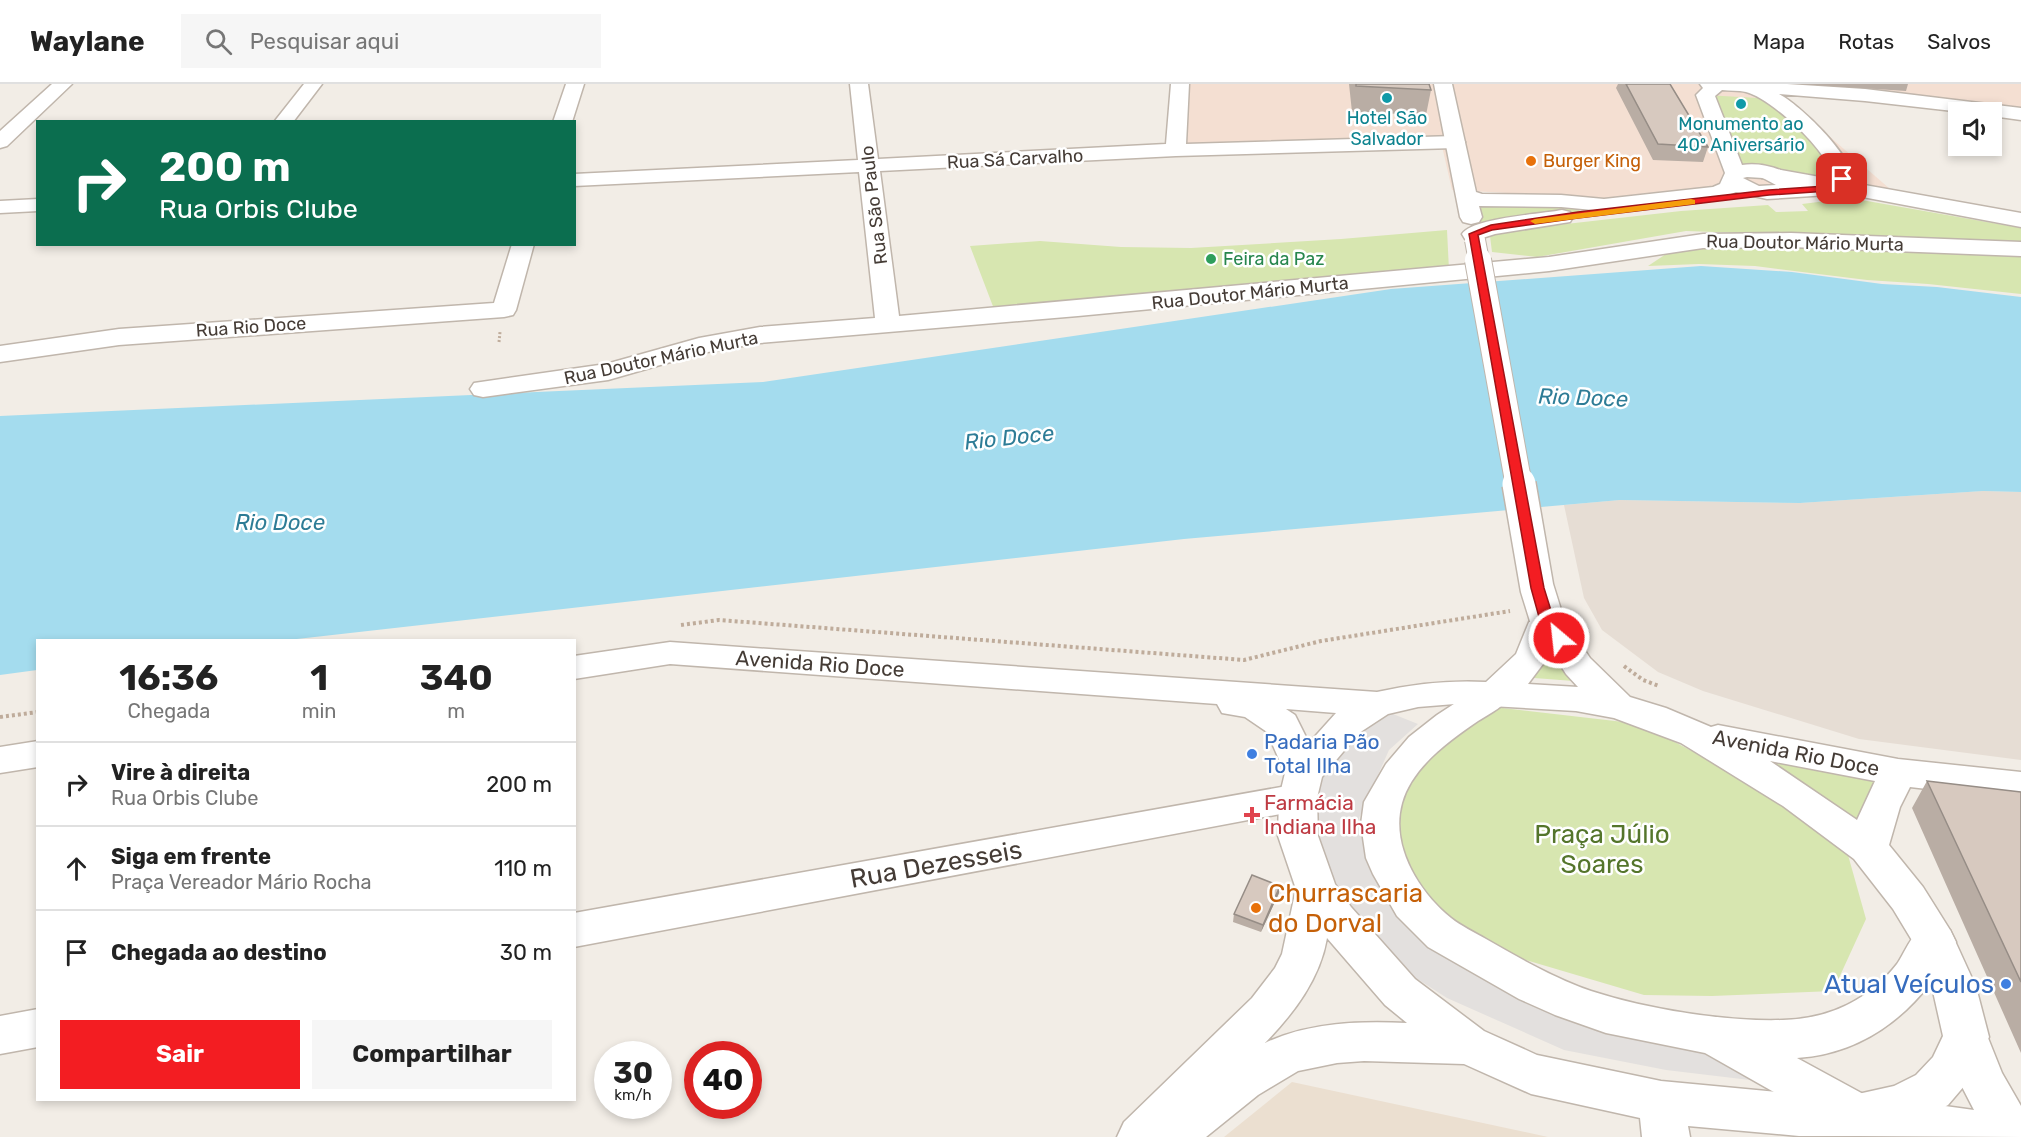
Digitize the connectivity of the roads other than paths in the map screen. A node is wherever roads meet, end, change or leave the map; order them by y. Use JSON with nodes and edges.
{"nodes":[{"id":1,"x":63,"y":84,"type":"edge"},
{"id":2,"x":313,"y":84,"type":"edge"},
{"id":3,"x":575,"y":84,"type":"edge"},
{"id":4,"x":859,"y":84,"type":"edge"},
{"id":5,"x":1180,"y":84,"type":"edge"},
{"id":6,"x":1443,"y":84,"type":"edge"},
{"id":7,"x":1708,"y":84,"type":"edge"},
{"id":8,"x":1719,"y":84,"type":"edge"},
{"id":9,"x":1745,"y":85,"type":"edge"},
{"id":10,"x":2021,"y":114,"type":"edge"},
{"id":11,"x":285,"y":120,"type":"edge"},
{"id":12,"x":563,"y":120,"type":"edge"},
{"id":13,"x":0,"y":142,"type":"edge"},
{"id":14,"x":1455,"y":142,"type":"junction"},
{"id":15,"x":1176,"y":150,"type":"junction"},
{"id":16,"x":869,"y":166,"type":"junction"},
{"id":17,"x":1734,"y":176,"type":"junction"},
{"id":18,"x":576,"y":180,"type":"edge"},
{"id":19,"x":1839,"y":182,"type":"junction"},
{"id":20,"x":1772,"y":186,"type":"junction"},
{"id":21,"x":1558,"y":201,"type":"junction"},
{"id":22,"x":36,"y":205,"type":"edge"},
{"id":23,"x":0,"y":207,"type":"edge"},
{"id":24,"x":1578,"y":215,"type":"junction"},
{"id":25,"x":1476,"y":218,"type":"junction"},
{"id":26,"x":2021,"y":220,"type":"edge"},
{"id":27,"x":523,"y":246,"type":"edge"},
{"id":28,"x":2021,"y":249,"type":"edge"},
{"id":29,"x":888,"y":326,"type":"junction"},
{"id":30,"x":0,"y":354,"type":"edge"},
{"id":31,"x":483,"y":389,"type":"dead end"},
{"id":32,"x":1545,"y":614,"type":"junction"},
{"id":33,"x":576,"y":668,"type":"edge"},
{"id":34,"x":1066,"y":682,"type":"junction"},
{"id":35,"x":1495,"y":693,"type":"junction"},
{"id":36,"x":1377,"y":704,"type":"junction"},
{"id":37,"x":1617,"y":706,"type":"junction"},
{"id":38,"x":1694,"y":734,"type":"junction"},
{"id":39,"x":36,"y":754,"type":"edge"},
{"id":40,"x":0,"y":760,"type":"edge"},
{"id":41,"x":1898,"y":772,"type":"junction"},
{"id":42,"x":1301,"y":786,"type":"junction"},
{"id":43,"x":2021,"y":786,"type":"edge"},
{"id":44,"x":1868,"y":848,"type":"junction"},
{"id":45,"x":1316,"y":889,"type":"junction"},
{"id":46,"x":576,"y":930,"type":"edge"},
{"id":47,"x":1935,"y":942,"type":"junction"},
{"id":48,"x":36,"y":1028,"type":"edge"},
{"id":49,"x":1712,"y":1034,"type":"junction"},
{"id":50,"x":0,"y":1035,"type":"edge"},
{"id":51,"x":1966,"y":1037,"type":"junction"},
{"id":52,"x":1468,"y":1046,"type":"junction"},
{"id":53,"x":1858,"y":1114,"type":"junction"},
{"id":54,"x":1664,"y":1119,"type":"edge"},
{"id":55,"x":1141,"y":1137,"type":"edge"},
{"id":56,"x":1170,"y":1137,"type":"edge"},
{"id":57,"x":2007,"y":1137,"type":"edge"},
{"id":58,"x":2013,"y":1137,"type":"edge"}],
"edges":[{"from":1,"to":13,"type":"street"},
{"from":2,"to":11,"type":"street"},
{"from":3,"to":12,"type":"street"},
{"from":4,"to":16,"type":"street","name":"Rua São Paulo"},
{"from":5,"to":15,"type":"street"},
{"from":6,"to":14,"type":"street"},
{"from":7,"to":8,"type":"street"},
{"from":8,"to":9,"type":"street"},
{"from":8,"to":17,"type":"street"},
{"from":9,"to":10,"type":"street"},
{"from":9,"to":19,"type":"street"},
{"from":14,"to":15,"type":"street","name":"Rua Sá Carvalho"},
{"from":14,"to":25,"type":"street"},
{"from":15,"to":16,"type":"street","name":"Rua Sá Carvalho"},
{"from":16,"to":18,"type":"street","name":"Rua Sá Carvalho"},
{"from":16,"to":29,"type":"street","name":"Rua São Paulo"},
{"from":17,"to":20,"type":"street"},
{"from":17,"to":21,"type":"street"},
{"from":19,"to":20,"type":"street"},
{"from":19,"to":26,"type":"street"},
{"from":20,"to":24,"type":"street"},
{"from":21,"to":24,"type":"street"},
{"from":21,"to":25,"type":"street"},
{"from":22,"to":23,"type":"street"},
{"from":24,"to":25,"type":"street"},
{"from":25,"to":32,"type":"street","bridge":true},
{"from":27,"to":30,"type":"street","name":"Rua Rio Doce"},
{"from":28,"to":29,"type":"street","name":"Rua Doutor Mário Murta"},
{"from":29,"to":31,"type":"street","name":"Rua Doutor Mário Murta"},
{"from":32,"to":35,"type":"street"},
{"from":32,"to":37,"type":"street"},
{"from":33,"to":34,"type":"street","name":"Avenida Rio Doce"},
{"from":34,"to":36,"type":"street","name":"Avenida Rio Doce"},
{"from":34,"to":42,"type":"street","name":"Avenida Rio Doce"},
{"from":35,"to":36,"type":"street"},
{"from":35,"to":37,"type":"street"},
{"from":35,"to":49,"type":"street"},
{"from":36,"to":42,"type":"street"},
{"from":37,"to":38,"type":"street"},
{"from":38,"to":41,"type":"street","name":"Avenida Rio Doce"},
{"from":38,"to":44,"type":"street"},
{"from":39,"to":40,"type":"street"},
{"from":41,"to":43,"type":"street","name":"Avenida Rio Doce"},
{"from":41,"to":44,"type":"street","name":"Avenida Rio Doce"},
{"from":42,"to":45,"type":"street"},
{"from":42,"to":46,"type":"street","name":"Rua Dezesseis"},
{"from":44,"to":47,"type":"street"},
{"from":45,"to":52,"type":"street"},
{"from":45,"to":55,"type":"street"},
{"from":47,"to":49,"type":"street"},
{"from":47,"to":51,"type":"street"},
{"from":48,"to":50,"type":"street"},
{"from":49,"to":53,"type":"street"},
{"from":51,"to":53,"type":"street"},
{"from":51,"to":58,"type":"street"},
{"from":52,"to":54,"type":"street"},
{"from":52,"to":56,"type":"street"},
{"from":53,"to":54,"type":"street"},
{"from":53,"to":57,"type":"street"}]}
